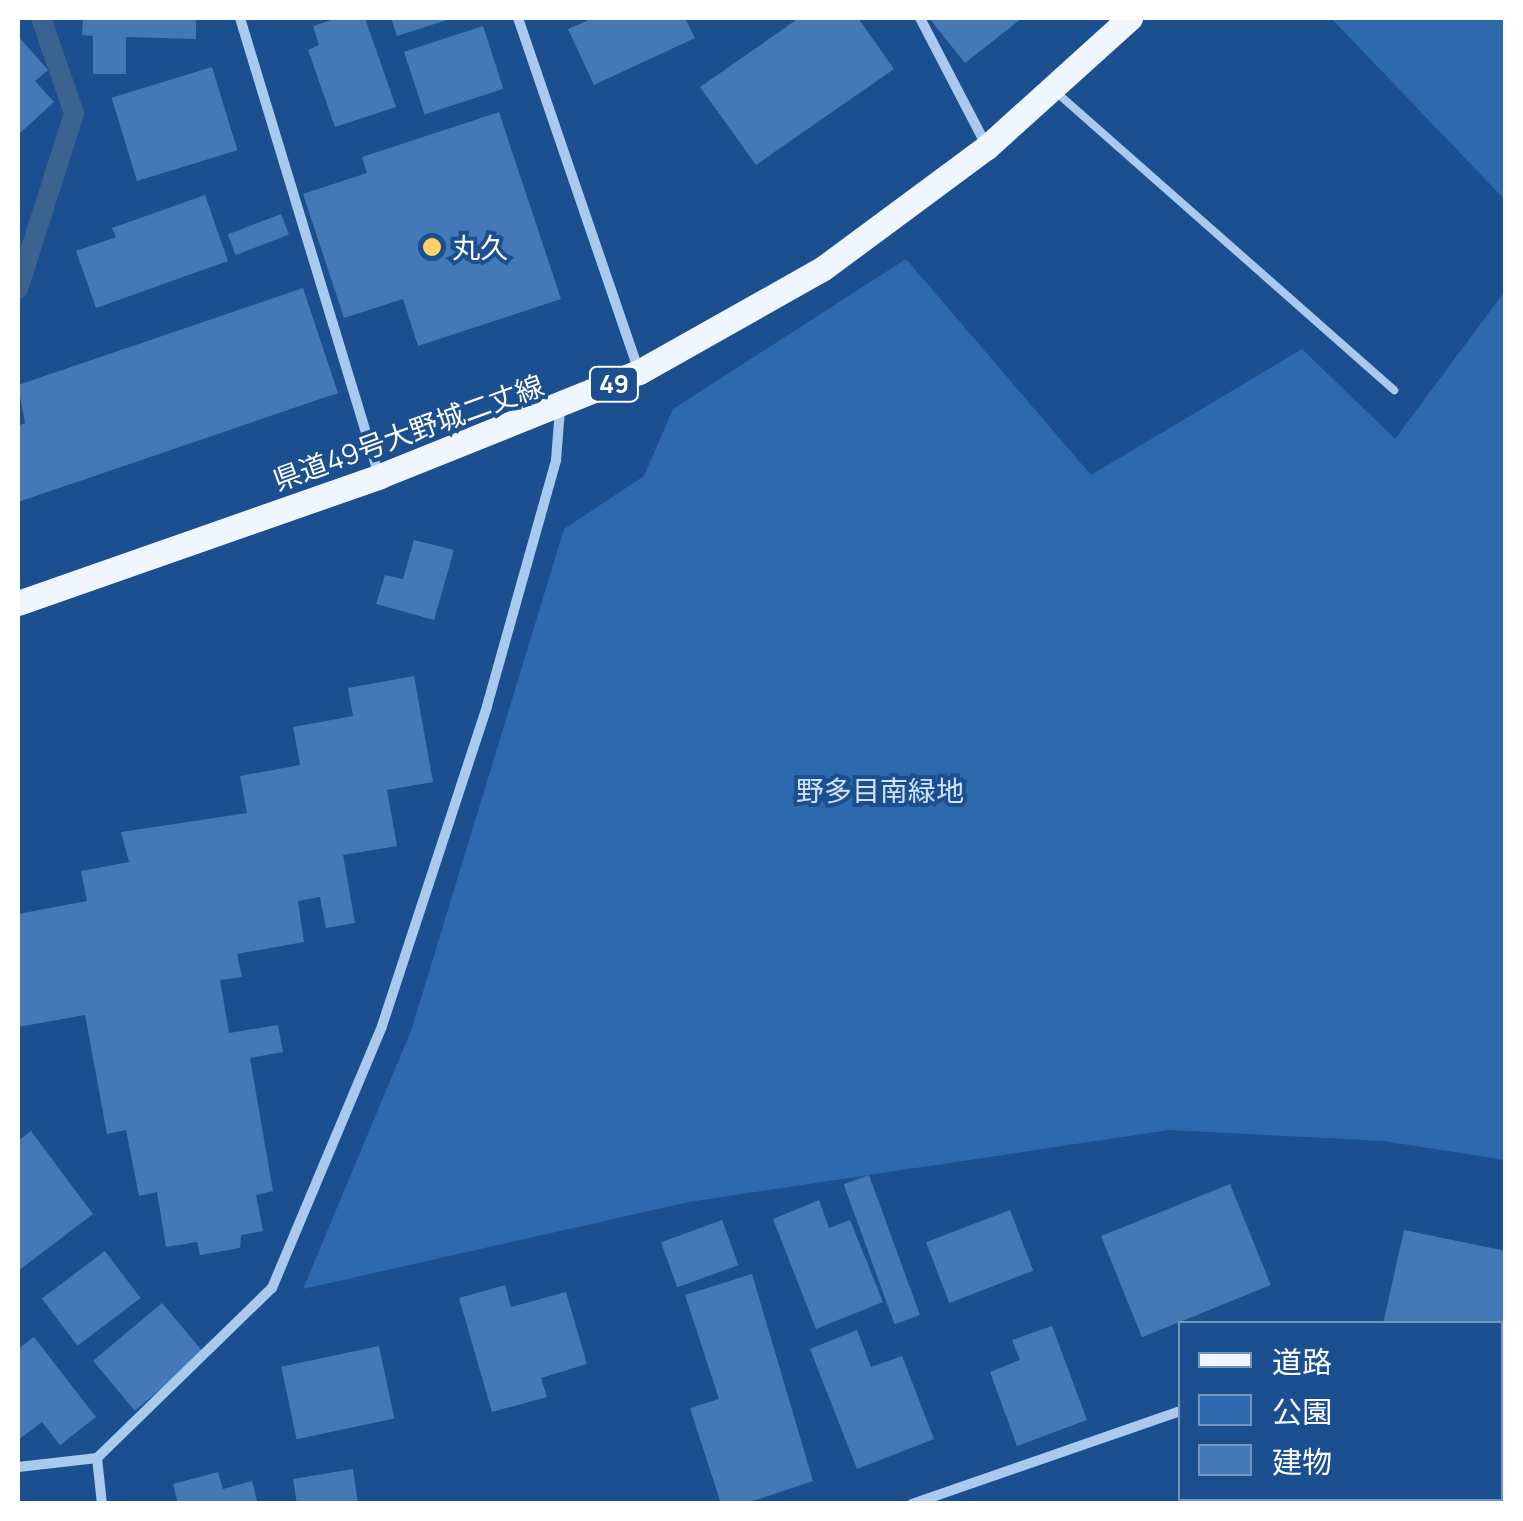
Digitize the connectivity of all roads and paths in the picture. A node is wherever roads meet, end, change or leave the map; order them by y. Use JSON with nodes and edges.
{"nodes":[{"id":1,"x":240,"y":18,"type":"edge"},
{"id":2,"x":518,"y":18,"type":"edge"},
{"id":3,"x":920,"y":18,"type":"edge"},
{"id":4,"x":1130,"y":18,"type":"edge"},
{"id":5,"x":1055,"y":91,"type":"junction"},
{"id":6,"x":987,"y":148,"type":"junction"},
{"id":7,"x":639,"y":372,"type":"junction"},
{"id":8,"x":1394,"y":390,"type":"dead end"},
{"id":9,"x":560,"y":409,"type":"junction"},
{"id":10,"x":380,"y":476,"type":"junction"},
{"id":11,"x":18,"y":603,"type":"edge"},
{"id":12,"x":1178,"y":1412,"type":"edge"},
{"id":13,"x":97,"y":1458,"type":"junction"},
{"id":14,"x":18,"y":1467,"type":"edge"},
{"id":15,"x":102,"y":1504,"type":"edge"},
{"id":16,"x":912,"y":1504,"type":"edge"}],
"edges":[{"from":1,"to":10,"type":"street"},
{"from":2,"to":7,"type":"street"},
{"from":3,"to":6,"type":"street"},
{"from":4,"to":5,"type":"main road","name":"県道49号大野城二丈線","number":"49"},
{"from":5,"to":6,"type":"main road","name":"県道49号大野城二丈線","number":"49"},
{"from":5,"to":8,"type":"lane"},
{"from":6,"to":7,"type":"main road","name":"県道49号大野城二丈線","number":"49"},
{"from":7,"to":9,"type":"main road","name":"県道49号大野城二丈線","number":"49"},
{"from":9,"to":10,"type":"main road","name":"県道49号大野城二丈線","number":"49"},
{"from":9,"to":13,"type":"street"},
{"from":10,"to":11,"type":"main road","name":"県道49号大野城二丈線","number":"49"},
{"from":12,"to":16,"type":"street"},
{"from":13,"to":14,"type":"street"},
{"from":13,"to":15,"type":"street"}]}
